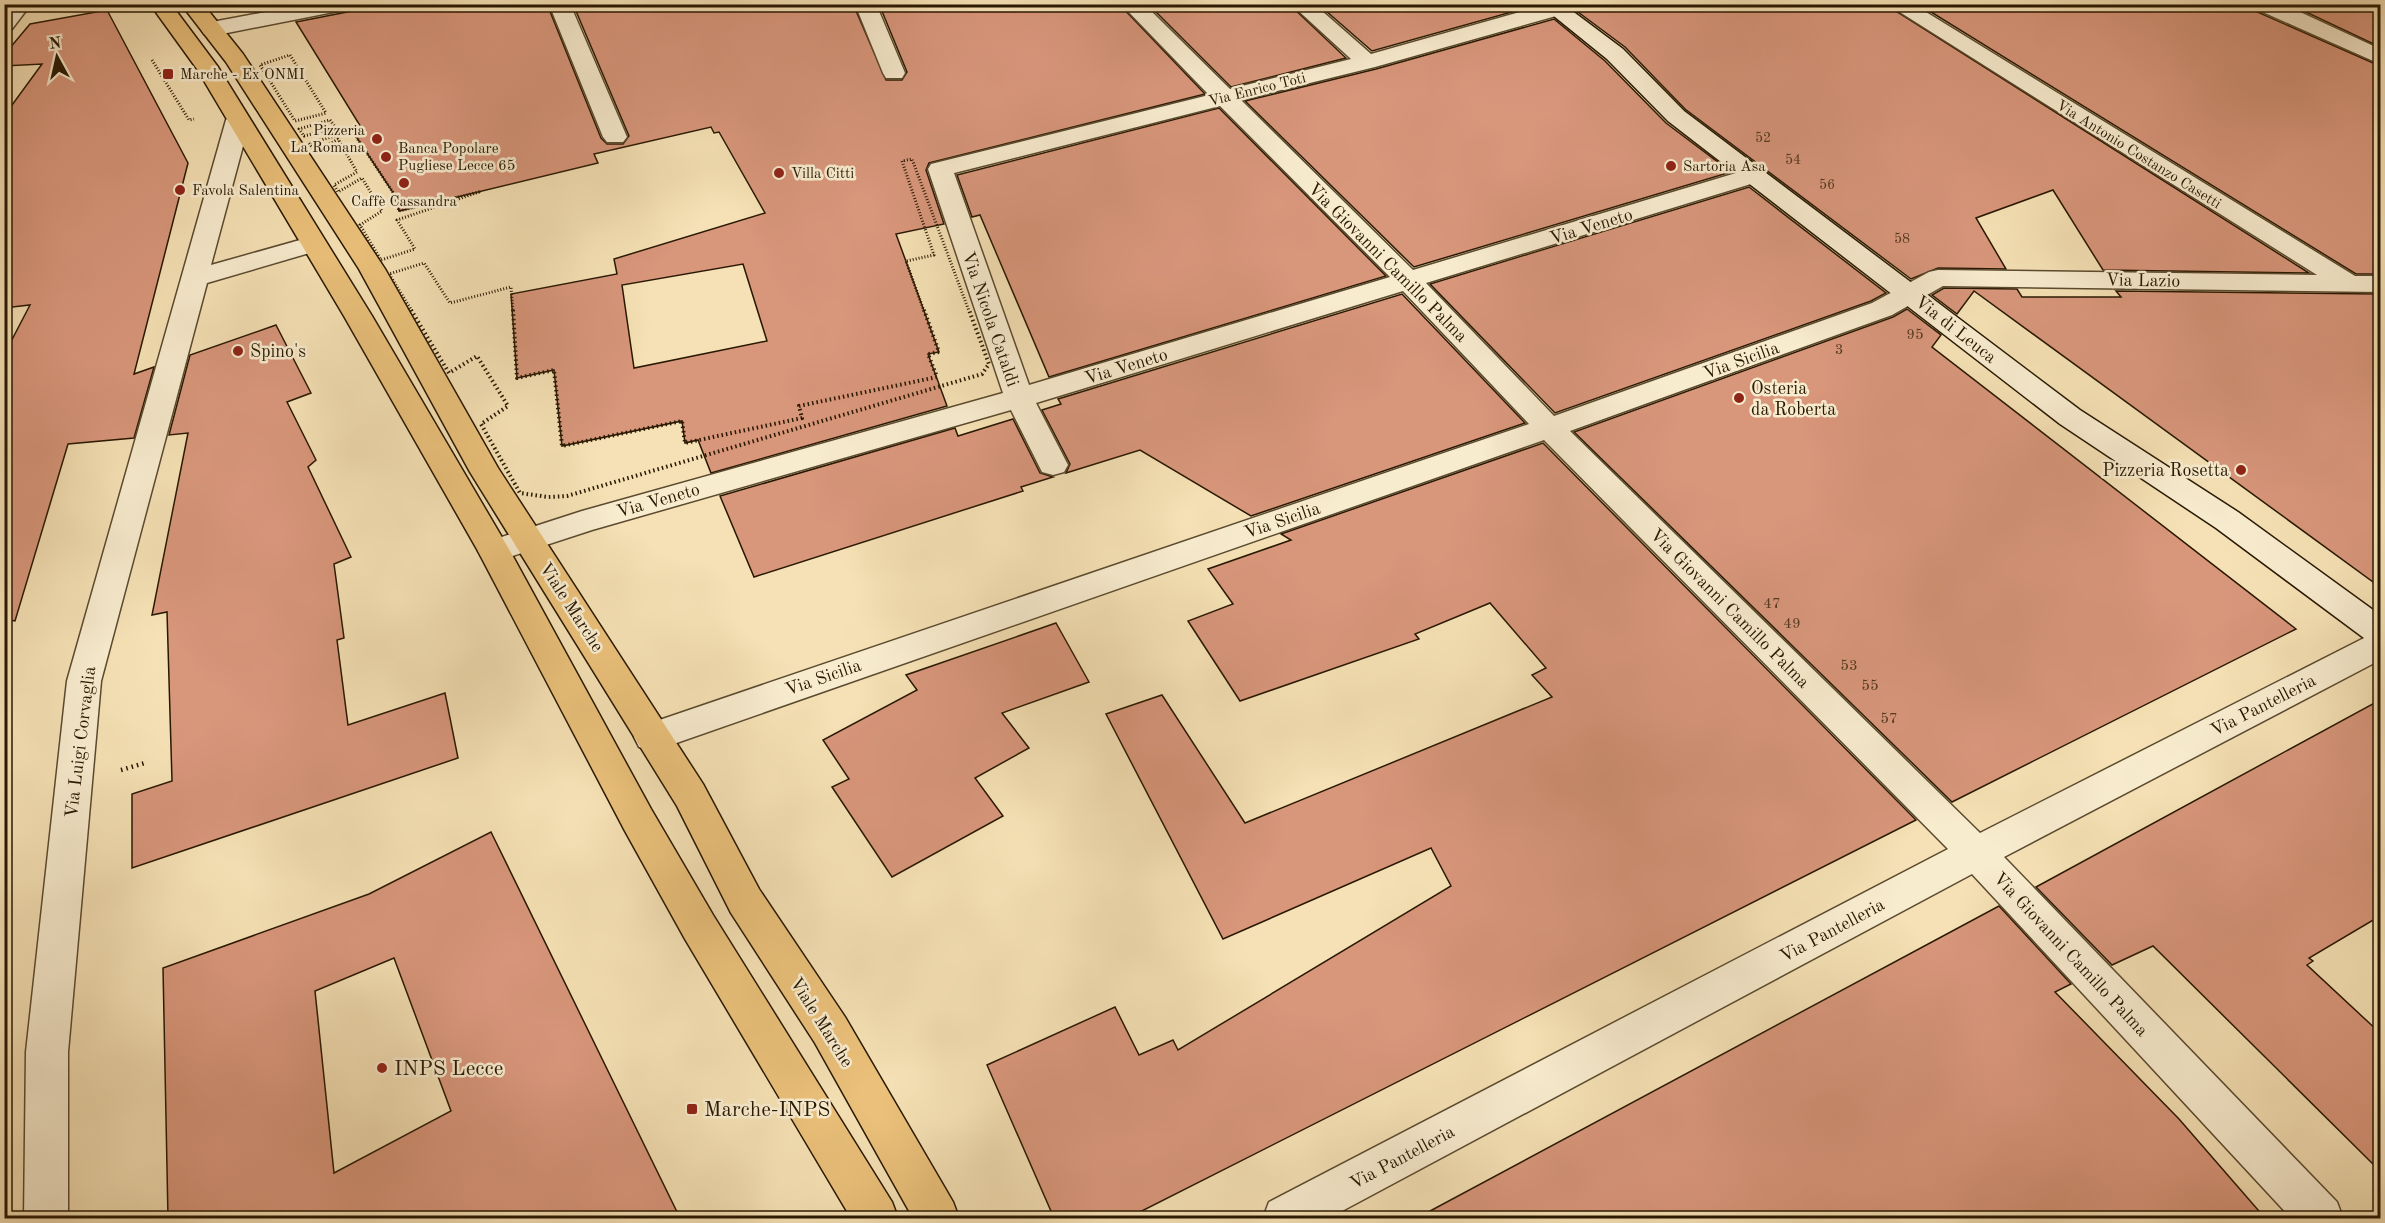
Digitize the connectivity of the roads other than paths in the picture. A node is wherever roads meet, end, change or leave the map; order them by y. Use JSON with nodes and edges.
{"nodes":[{"id":1,"x":21,"y":4,"type":"edge"},
{"id":2,"x":160,"y":4,"type":"edge"},
{"id":3,"x":191,"y":4,"type":"edge"},
{"id":4,"x":344,"y":4,"type":"edge"},
{"id":5,"x":559,"y":4,"type":"edge"},
{"id":6,"x":865,"y":4,"type":"edge"},
{"id":7,"x":1131,"y":4,"type":"edge"},
{"id":8,"x":1301,"y":4,"type":"edge"},
{"id":9,"x":1897,"y":4,"type":"edge"},
{"id":10,"x":2264,"y":4,"type":"edge"},
{"id":11,"x":1559,"y":6,"type":"edge"},
{"id":12,"x":4,"y":24,"type":"edge"},
{"id":13,"x":212,"y":29,"type":"junction"},
{"id":14,"x":2380,"y":57,"type":"edge"},
{"id":15,"x":1367,"y":62,"type":"junction"},
{"id":16,"x":894,"y":73,"type":"dead end"},
{"id":17,"x":1222,"y":97,"type":"junction"},
{"id":18,"x":238,"y":120,"type":"junction"},
{"id":19,"x":615,"y":137,"type":"dead end"},
{"id":20,"x":940,"y":169,"type":"joint"},
{"id":21,"x":1755,"y":175,"type":"junction"},
{"id":22,"x":314,"y":244,"type":"junction"},
{"id":23,"x":194,"y":278,"type":"junction"},
{"id":24,"x":1408,"y":281,"type":"junction"},
{"id":25,"x":2350,"y":284,"type":"junction"},
{"id":26,"x":2380,"y":284,"type":"edge"},
{"id":27,"x":1908,"y":292,"type":"junction"},
{"id":28,"x":2380,"y":303,"type":"edge"},
{"id":29,"x":1018,"y":398,"type":"junction"},
{"id":30,"x":1549,"y":428,"type":"junction"},
{"id":31,"x":1053,"y":465,"type":"dead end"},
{"id":32,"x":528,"y":540,"type":"junction"},
{"id":33,"x":494,"y":551,"type":"junction"},
{"id":34,"x":2380,"y":632,"type":"edge"},
{"id":35,"x":2380,"y":645,"type":"edge"},
{"id":36,"x":652,"y":737,"type":"junction"},
{"id":37,"x":1976,"y":853,"type":"junction"},
{"id":38,"x":46,"y":1218,"type":"edge"},
{"id":39,"x":876,"y":1218,"type":"edge"},
{"id":40,"x":938,"y":1218,"type":"edge"},
{"id":41,"x":1285,"y":1218,"type":"edge"},
{"id":42,"x":2322,"y":1218,"type":"edge"}],
"edges":[{"from":1,"to":12,"type":"street"},
{"from":2,"to":18,"type":"main road"},
{"from":3,"to":13,"type":"main road","name":"Viale Marche"},
{"from":4,"to":13,"type":"street"},
{"from":5,"to":19,"type":"street"},
{"from":6,"to":16,"type":"street"},
{"from":7,"to":17,"type":"street","name":"Via Giovanni Camillo Palma"},
{"from":8,"to":15,"type":"street"},
{"from":9,"to":25,"type":"street","name":"Via Antonio Costanzo Casetti"},
{"from":10,"to":14,"type":"street"},
{"from":11,"to":15,"type":"street","name":"Via Enrico Toti"},
{"from":11,"to":21,"type":"street","name":"Via di Leuca"},
{"from":13,"to":32,"type":"main road","name":"Viale Marche"},
{"from":15,"to":17,"type":"street","name":"Via Enrico Toti"},
{"from":17,"to":20,"type":"street","name":"Via Enrico Toti"},
{"from":17,"to":24,"type":"street","name":"Via Giovanni Camillo Palma"},
{"from":18,"to":22,"type":"main road"},
{"from":18,"to":23,"type":"street","name":"Via Luigi Corvaglia"},
{"from":20,"to":29,"type":"street","name":"Via Nicola Cataldi"},
{"from":21,"to":24,"type":"street","name":"Via Veneto"},
{"from":21,"to":27,"type":"street","name":"Via di Leuca"},
{"from":22,"to":23,"type":"street"},
{"from":22,"to":33,"type":"main road"},
{"from":23,"to":38,"type":"street","name":"Via Luigi Corvaglia"},
{"from":24,"to":29,"type":"street","name":"Via Veneto"},
{"from":24,"to":30,"type":"street","name":"Via Giovanni Camillo Palma"},
{"from":25,"to":26,"type":"street","name":"Via Lazio"},
{"from":25,"to":27,"type":"street","name":"Via Lazio"},
{"from":25,"to":28,"type":"street","name":"Via Antonio Costanzo Casetti"},
{"from":27,"to":30,"type":"street","name":"Via Sicilia"},
{"from":27,"to":34,"type":"street","name":"Via di Leuca"},
{"from":29,"to":31,"type":"street","name":"Via Nicola Cataldi"},
{"from":29,"to":32,"type":"street","name":"Via Veneto"},
{"from":30,"to":36,"type":"street","name":"Via Sicilia"},
{"from":30,"to":37,"type":"street","name":"Via Giovanni Camillo Palma"},
{"from":32,"to":33,"type":"street","name":"Via Veneto"},
{"from":32,"to":36,"type":"main road","name":"Viale Marche"},
{"from":33,"to":39,"type":"main road"},
{"from":35,"to":37,"type":"street","name":"Via Pantelleria"},
{"from":36,"to":40,"type":"main road","name":"Viale Marche"},
{"from":37,"to":41,"type":"street","name":"Via Pantelleria"},
{"from":37,"to":42,"type":"street","name":"Via Giovanni Camillo Palma"}]}
